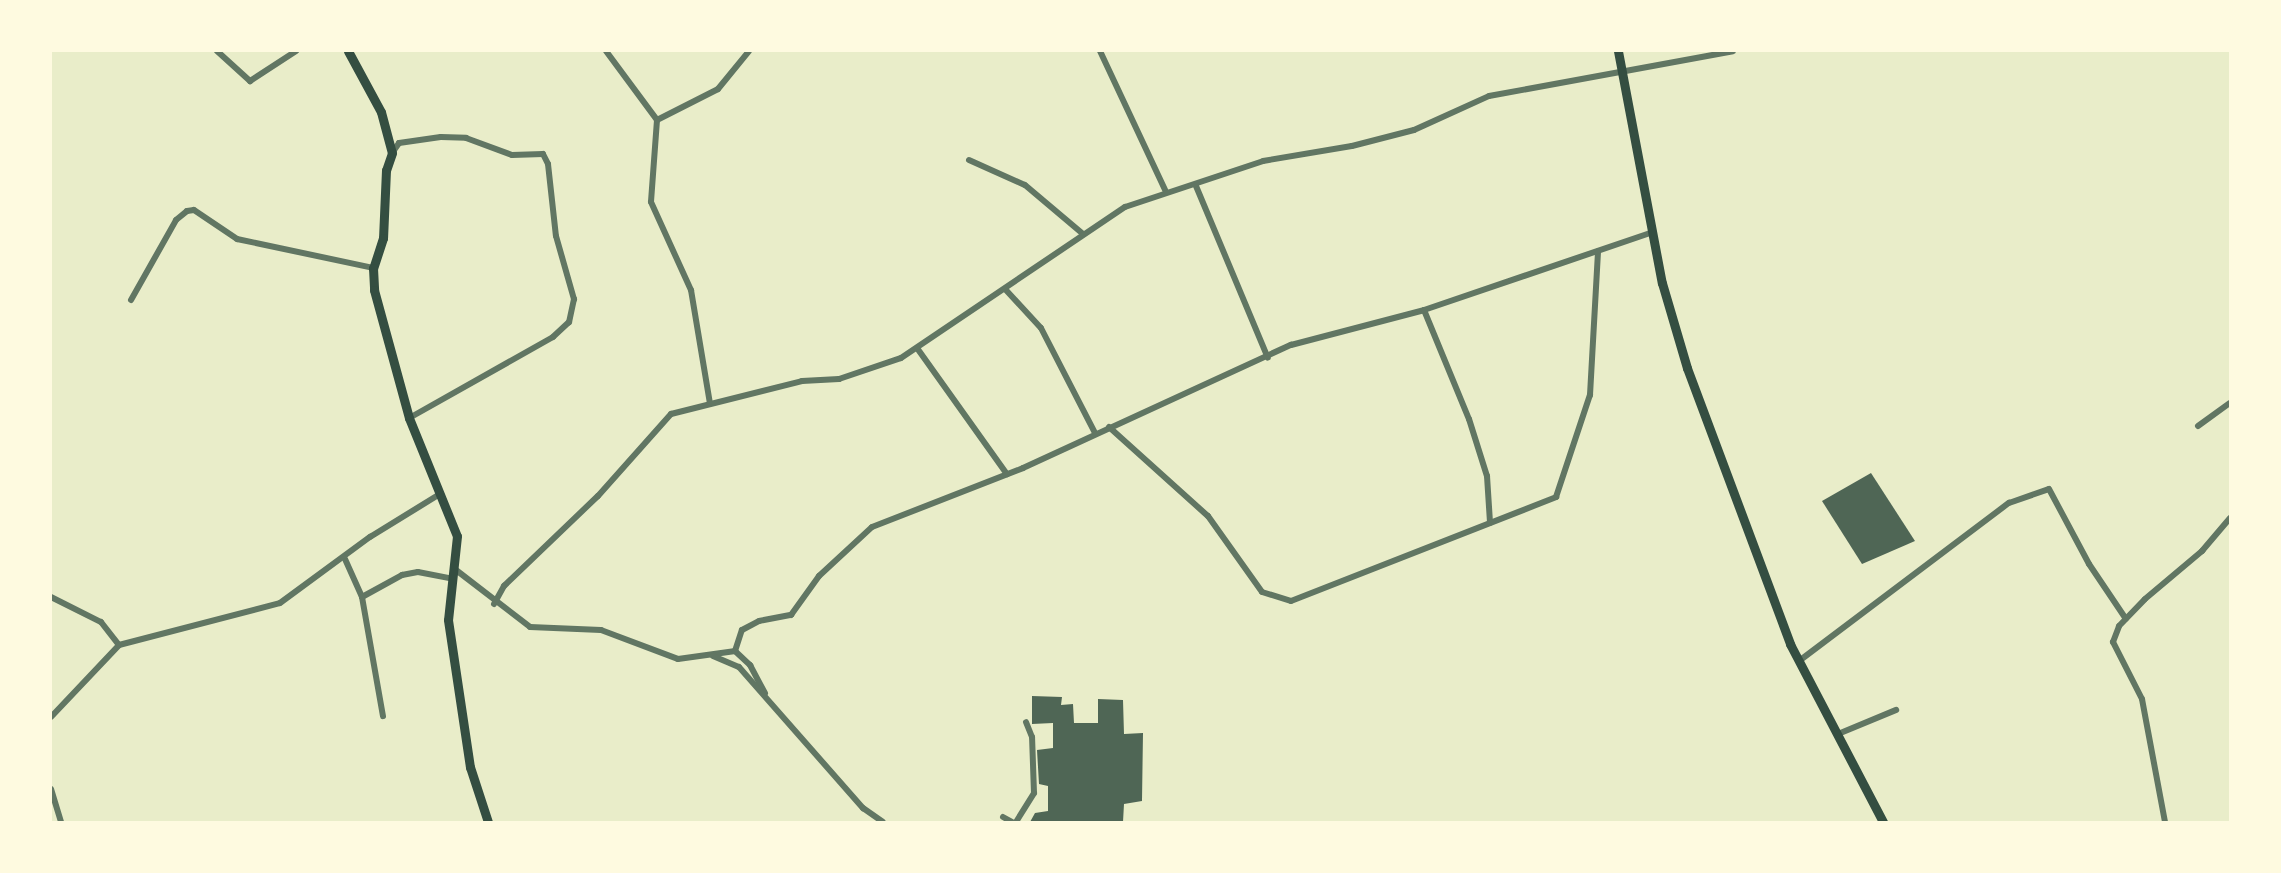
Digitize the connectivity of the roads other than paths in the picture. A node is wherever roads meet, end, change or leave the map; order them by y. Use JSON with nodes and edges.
{"nodes":[{"id":1,"x":217,"y":51,"type":"edge"},
{"id":2,"x":296,"y":51,"type":"edge"},
{"id":3,"x":348,"y":51,"type":"edge"},
{"id":4,"x":606,"y":51,"type":"edge"},
{"id":5,"x":749,"y":51,"type":"edge"},
{"id":6,"x":1100,"y":51,"type":"edge"},
{"id":7,"x":1618,"y":51,"type":"edge"},
{"id":8,"x":1733,"y":51,"type":"edge"},
{"id":9,"x":1625,"y":73,"type":"junction"},
{"id":10,"x":657,"y":120,"type":"junction"},
{"id":11,"x":392,"y":153,"type":"junction"},
{"id":12,"x":968,"y":160,"type":"dead end"},
{"id":13,"x":1196,"y":186,"type":"junction"},
{"id":14,"x":1166,"y":192,"type":"junction"},
{"id":15,"x":1653,"y":232,"type":"junction"},
{"id":16,"x":1083,"y":234,"type":"junction"},
{"id":17,"x":1598,"y":251,"type":"junction"},
{"id":18,"x":373,"y":268,"type":"junction"},
{"id":19,"x":1005,"y":289,"type":"junction"},
{"id":20,"x":131,"y":300,"type":"dead end"},
{"id":21,"x":1424,"y":310,"type":"junction"},
{"id":22,"x":917,"y":348,"type":"junction"},
{"id":23,"x":1268,"y":358,"type":"junction"},
{"id":24,"x":710,"y":403,"type":"junction"},
{"id":25,"x":2230,"y":403,"type":"edge"},
{"id":26,"x":409,"y":418,"type":"junction"},
{"id":27,"x":2198,"y":426,"type":"dead end"},
{"id":28,"x":1109,"y":427,"type":"junction"},
{"id":29,"x":1094,"y":433,"type":"junction"},
{"id":30,"x":1007,"y":474,"type":"junction"},
{"id":31,"x":440,"y":494,"type":"junction"},
{"id":32,"x":2230,"y":517,"type":"edge"},
{"id":33,"x":1490,"y":523,"type":"junction"},
{"id":34,"x":345,"y":559,"type":"junction"},
{"id":35,"x":455,"y":575,"type":"junction"},
{"id":36,"x":51,"y":597,"type":"edge"},
{"id":37,"x":362,"y":597,"type":"junction"},
{"id":38,"x":494,"y":604,"type":"junction"},
{"id":39,"x":2126,"y":619,"type":"junction"},
{"id":40,"x":119,"y":645,"type":"junction"},
{"id":41,"x":735,"y":651,"type":"junction"},
{"id":42,"x":711,"y":656,"type":"junction"},
{"id":43,"x":1799,"y":661,"type":"junction"},
{"id":44,"x":765,"y":693,"type":"junction"},
{"id":45,"x":1896,"y":710,"type":"dead end"},
{"id":46,"x":383,"y":716,"type":"dead end"},
{"id":47,"x":51,"y":717,"type":"edge"},
{"id":48,"x":1026,"y":722,"type":"dead end"},
{"id":49,"x":1838,"y":734,"type":"junction"},
{"id":50,"x":51,"y":789,"type":"edge"},
{"id":51,"x":1003,"y":817,"type":"dead end"},
{"id":52,"x":61,"y":822,"type":"edge"},
{"id":53,"x":488,"y":822,"type":"edge"},
{"id":54,"x":883,"y":822,"type":"edge"},
{"id":55,"x":1014,"y":822,"type":"edge"},
{"id":56,"x":1883,"y":822,"type":"edge"},
{"id":57,"x":2165,"y":822,"type":"edge"}],
"edges":[{"from":1,"to":2,"type":"street"},
{"from":3,"to":11,"type":"main road"},
{"from":4,"to":10,"type":"street"},
{"from":5,"to":10,"type":"street"},
{"from":6,"to":14,"type":"street"},
{"from":7,"to":9,"type":"main road"},
{"from":8,"to":9,"type":"street"},
{"from":9,"to":13,"type":"street"},
{"from":9,"to":15,"type":"main road"},
{"from":10,"to":24,"type":"street"},
{"from":11,"to":18,"type":"main road"},
{"from":11,"to":26,"type":"street"},
{"from":12,"to":16,"type":"street"},
{"from":13,"to":14,"type":"street"},
{"from":13,"to":23,"type":"street"},
{"from":14,"to":16,"type":"street"},
{"from":15,"to":17,"type":"street"},
{"from":15,"to":43,"type":"main road"},
{"from":16,"to":19,"type":"street"},
{"from":17,"to":21,"type":"street"},
{"from":17,"to":33,"type":"street"},
{"from":18,"to":20,"type":"street"},
{"from":18,"to":26,"type":"main road"},
{"from":19,"to":22,"type":"street"},
{"from":19,"to":29,"type":"street"},
{"from":21,"to":23,"type":"street"},
{"from":21,"to":33,"type":"street"},
{"from":22,"to":24,"type":"street"},
{"from":22,"to":30,"type":"street"},
{"from":23,"to":28,"type":"street"},
{"from":24,"to":38,"type":"street"},
{"from":25,"to":27,"type":"street"},
{"from":26,"to":31,"type":"main road"},
{"from":28,"to":29,"type":"street"},
{"from":28,"to":33,"type":"street"},
{"from":29,"to":30,"type":"street"},
{"from":30,"to":41,"type":"street"},
{"from":31,"to":34,"type":"street"},
{"from":31,"to":35,"type":"main road"},
{"from":32,"to":39,"type":"street"},
{"from":34,"to":37,"type":"street"},
{"from":34,"to":40,"type":"street"},
{"from":35,"to":37,"type":"street"},
{"from":35,"to":38,"type":"street"},
{"from":35,"to":53,"type":"main road"},
{"from":36,"to":40,"type":"street"},
{"from":37,"to":46,"type":"street"},
{"from":38,"to":42,"type":"street"},
{"from":39,"to":43,"type":"street"},
{"from":39,"to":57,"type":"street"},
{"from":40,"to":47,"type":"street"},
{"from":41,"to":42,"type":"street"},
{"from":41,"to":44,"type":"street"},
{"from":42,"to":44,"type":"street"},
{"from":43,"to":49,"type":"main road"},
{"from":44,"to":54,"type":"street"},
{"from":45,"to":49,"type":"street"},
{"from":48,"to":55,"type":"street"},
{"from":49,"to":56,"type":"main road"},
{"from":50,"to":52,"type":"street"},
{"from":51,"to":55,"type":"street"}]}
